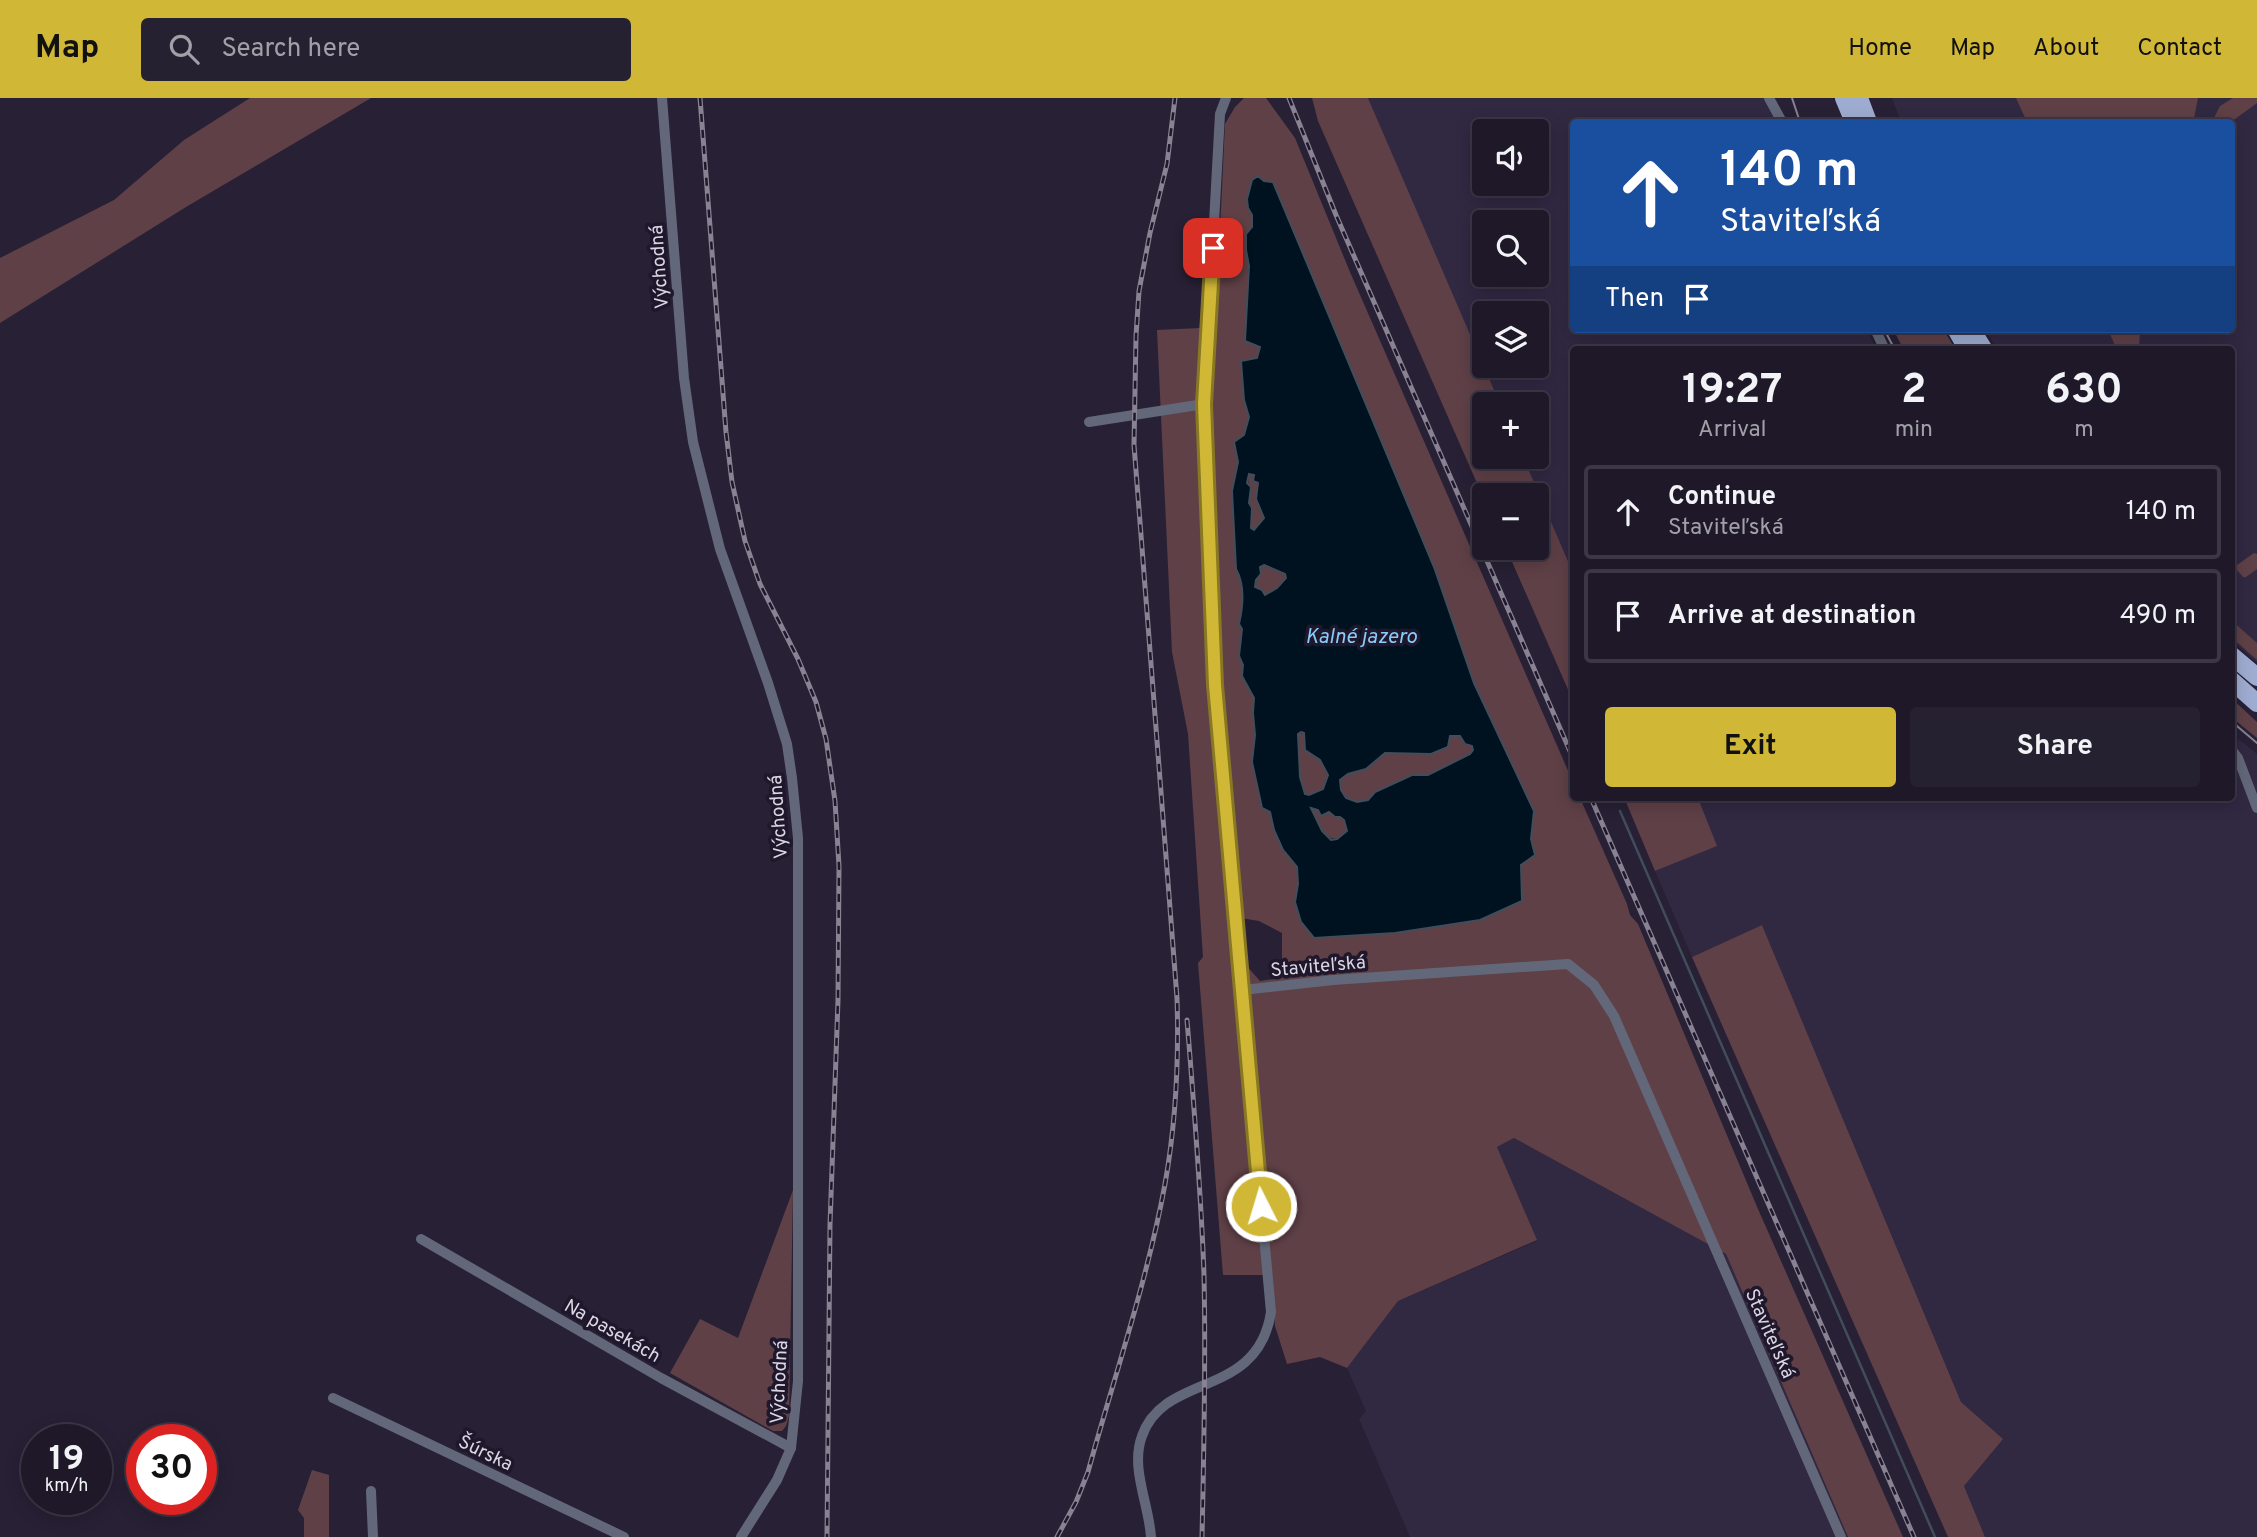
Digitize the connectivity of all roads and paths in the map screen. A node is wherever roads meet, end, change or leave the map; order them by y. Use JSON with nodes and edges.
{"nodes":[{"id":1,"x":662,"y":98,"type":"edge"},
{"id":2,"x":1226,"y":98,"type":"edge"},
{"id":3,"x":1769,"y":98,"type":"edge"},
{"id":4,"x":1844,"y":98,"type":"edge"},
{"id":5,"x":1859,"y":98,"type":"edge"},
{"id":6,"x":1780,"y":119,"type":"edge"},
{"id":7,"x":1853,"y":119,"type":"edge"},
{"id":8,"x":1867,"y":119,"type":"edge"},
{"id":9,"x":1204,"y":404,"type":"junction"},
{"id":10,"x":1089,"y":422,"type":"dead end"},
{"id":11,"x":2235,"y":658,"type":"edge"},
{"id":12,"x":2257,"y":677,"type":"edge"},
{"id":13,"x":2235,"y":684,"type":"edge"},
{"id":14,"x":2257,"y":703,"type":"edge"},
{"id":15,"x":2235,"y":754,"type":"edge"},
{"id":16,"x":2257,"y":808,"type":"edge"},
{"id":17,"x":1243,"y":990,"type":"junction"},
{"id":18,"x":421,"y":1239,"type":"dead end"},
{"id":19,"x":333,"y":1398,"type":"dead end"},
{"id":20,"x":791,"y":1448,"type":"junction"},
{"id":21,"x":371,"y":1491,"type":"dead end"},
{"id":22,"x":373,"y":1537,"type":"edge"},
{"id":23,"x":624,"y":1537,"type":"edge"},
{"id":24,"x":741,"y":1537,"type":"edge"},
{"id":25,"x":1151,"y":1537,"type":"edge"},
{"id":26,"x":1841,"y":1537,"type":"edge"}],
"edges":[{"from":1,"to":20,"type":"street","name":"Východná"},
{"from":2,"to":9,"type":"street"},
{"from":3,"to":6,"type":"street"},
{"from":4,"to":7,"type":"main road"},
{"from":5,"to":8,"type":"main road"},
{"from":9,"to":10,"type":"street"},
{"from":9,"to":17,"type":"street"},
{"from":11,"to":12,"type":"main road"},
{"from":13,"to":14,"type":"main road"},
{"from":15,"to":16,"type":"street"},
{"from":17,"to":25,"type":"street"},
{"from":17,"to":26,"type":"street","name":"Staviteľská"},
{"from":18,"to":20,"type":"street","name":"Na pasekách"},
{"from":19,"to":23,"type":"street","name":"Šúrska"},
{"from":20,"to":24,"type":"street","name":"Východná"},
{"from":21,"to":22,"type":"street"}]}
